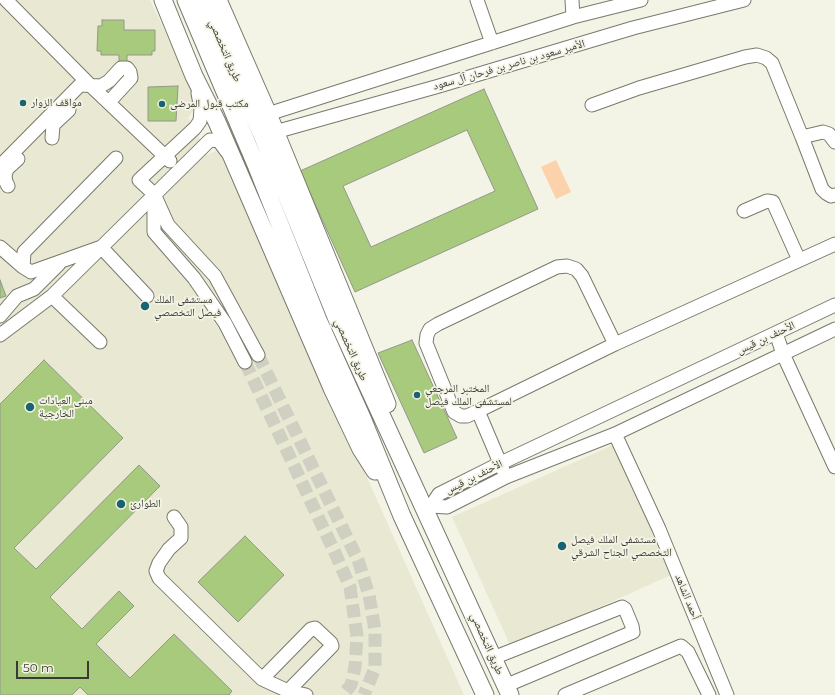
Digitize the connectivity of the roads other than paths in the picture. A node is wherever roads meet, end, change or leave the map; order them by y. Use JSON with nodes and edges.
{"nodes":[{"id":1,"x":163,"y":0,"type":"edge"},
{"id":2,"x":186,"y":0,"type":"edge"},
{"id":3,"x":203,"y":0,"type":"edge"},
{"id":4,"x":218,"y":0,"type":"edge"},
{"id":5,"x":477,"y":0,"type":"edge"},
{"id":6,"x":572,"y":0,"type":"edge"},
{"id":7,"x":641,"y":0,"type":"edge"},
{"id":8,"x":744,"y":0,"type":"edge"},
{"id":9,"x":5,"y":2,"type":"edge"},
{"id":10,"x":573,"y":17,"type":"junction"},
{"id":11,"x":492,"y":43,"type":"junction"},
{"id":12,"x":194,"y":76,"type":"junction"},
{"id":13,"x":90,"y":85,"type":"junction"},
{"id":14,"x":109,"y":102,"type":"junction"},
{"id":15,"x":592,"y":105,"type":"dead end"},
{"id":16,"x":69,"y":110,"type":"dead end"},
{"id":17,"x":268,"y":114,"type":"junction"},
{"id":18,"x":49,"y":117,"type":"junction"},
{"id":19,"x":275,"y":132,"type":"junction"},
{"id":20,"x":802,"y":137,"type":"junction"},
{"id":21,"x":52,"y":138,"type":"dead end"},
{"id":22,"x":835,"y":142,"type":"edge"},
{"id":23,"x":166,"y":155,"type":"junction"},
{"id":24,"x":116,"y":158,"type":"dead end"},
{"id":25,"x":234,"y":162,"type":"junction"},
{"id":26,"x":0,"y":166,"type":"edge"},
{"id":27,"x":179,"y":170,"type":"junction"},
{"id":28,"x":8,"y":186,"type":"dead end"},
{"id":29,"x":154,"y":194,"type":"junction"},
{"id":30,"x":835,"y":195,"type":"edge"},
{"id":31,"x":744,"y":211,"type":"dead end"},
{"id":32,"x":835,"y":244,"type":"edge"},
{"id":33,"x":0,"y":247,"type":"edge"},
{"id":34,"x":101,"y":247,"type":"junction"},
{"id":35,"x":799,"y":260,"type":"junction"},
{"id":36,"x":62,"y":261,"type":"junction"},
{"id":37,"x":23,"y":267,"type":"junction"},
{"id":38,"x":52,"y":296,"type":"junction"},
{"id":39,"x":147,"y":296,"type":"dead end"},
{"id":40,"x":835,"y":305,"type":"edge"},
{"id":41,"x":0,"y":316,"type":"edge"},
{"id":42,"x":835,"y":329,"type":"edge"},
{"id":43,"x":776,"y":333,"type":"junction"},
{"id":44,"x":0,"y":335,"type":"edge"},
{"id":45,"x":100,"y":342,"type":"dead end"},
{"id":46,"x":615,"y":344,"type":"junction"},
{"id":47,"x":783,"y":354,"type":"junction"},
{"id":48,"x":258,"y":355,"type":"tunnel mouth"},
{"id":49,"x":245,"y":362,"type":"tunnel mouth"},
{"id":50,"x":478,"y":411,"type":"junction"},
{"id":51,"x":615,"y":434,"type":"junction"},
{"id":52,"x":501,"y":463,"type":"junction"},
{"id":53,"x":835,"y":467,"type":"edge"},
{"id":54,"x":506,"y":477,"type":"junction"},
{"id":55,"x":425,"y":502,"type":"junction"},
{"id":56,"x":402,"y":516,"type":"junction"},
{"id":57,"x":174,"y":517,"type":"dead end"},
{"id":58,"x":494,"y":658,"type":"junction"},
{"id":59,"x":262,"y":679,"type":"junction"},
{"id":60,"x":507,"y":690,"type":"edge"},
{"id":61,"x":288,"y":691,"type":"junction"},
{"id":62,"x":306,"y":695,"type":"edge"},
{"id":63,"x":485,"y":695,"type":"edge"},
{"id":64,"x":565,"y":695,"type":"edge"},
{"id":65,"x":709,"y":695,"type":"edge"},
{"id":66,"x":727,"y":695,"type":"edge"}],
"edges":[{"from":1,"to":12,"type":"main road"},
{"from":2,"to":56,"type":"main road","name":"طريق التخصصي"},
{"from":3,"to":55,"type":"main road","name":"طريق التخصصي"},
{"from":4,"to":17,"type":"main road"},
{"from":5,"to":11,"type":"street"},
{"from":6,"to":10,"type":"street"},
{"from":7,"to":10,"type":"street"},
{"from":8,"to":19,"type":"street","name":"الأمير سعود بن ناصر بن فرحان آل سعود"},
{"from":9,"to":13,"type":"street"},
{"from":10,"to":11,"type":"street"},
{"from":11,"to":17,"type":"street"},
{"from":12,"to":23,"type":"street"},
{"from":12,"to":25,"type":"main road"},
{"from":13,"to":14,"type":"street"},
{"from":13,"to":14,"type":"street"},
{"from":13,"to":18,"type":"street"},
{"from":14,"to":23,"type":"street"},
{"from":15,"to":20,"type":"street"},
{"from":16,"to":21,"type":"street"},
{"from":17,"to":19,"type":"main road"},
{"from":18,"to":26,"type":"street"},
{"from":18,"to":28,"type":"street"},
{"from":19,"to":55,"type":"main road"},
{"from":20,"to":22,"type":"street"},
{"from":20,"to":30,"type":"street"},
{"from":23,"to":27,"type":"street"},
{"from":23,"to":29,"type":"street"},
{"from":24,"to":37,"type":"street"},
{"from":25,"to":27,"type":"street"},
{"from":25,"to":56,"type":"main road"},
{"from":27,"to":29,"type":"street"},
{"from":29,"to":34,"type":"street"},
{"from":29,"to":48,"type":"street"},
{"from":29,"to":49,"type":"street"},
{"from":31,"to":35,"type":"street"},
{"from":32,"to":35,"type":"street"},
{"from":33,"to":37,"type":"street"},
{"from":34,"to":36,"type":"street"},
{"from":34,"to":38,"type":"street"},
{"from":34,"to":39,"type":"street"},
{"from":35,"to":46,"type":"street"},
{"from":36,"to":37,"type":"street"},
{"from":36,"to":41,"type":"street"},
{"from":38,"to":44,"type":"street"},
{"from":38,"to":45,"type":"street"},
{"from":40,"to":43,"type":"street","name":"الأحنف بن قيس"},
{"from":42,"to":47,"type":"street","name":"الأحنف بن قيس"},
{"from":43,"to":47,"type":"street"},
{"from":43,"to":52,"type":"street","name":"الأحنف بن قيس"},
{"from":46,"to":50,"type":"street"},
{"from":46,"to":50,"type":"street"},
{"from":47,"to":51,"type":"street","name":"الأحنف بن قيس"},
{"from":47,"to":53,"type":"street"},
{"from":50,"to":52,"type":"street"},
{"from":51,"to":54,"type":"street","name":"الأحنف بن قيس"},
{"from":51,"to":66,"type":"street","name":"أحمد الشاهد"},
{"from":52,"to":54,"type":"street"},
{"from":52,"to":55,"type":"street","name":"الأحنف بن قيس"},
{"from":54,"to":55,"type":"street","name":"الأحنف بن قيس"},
{"from":55,"to":58,"type":"main road","name":"طريق التخصصي"},
{"from":56,"to":63,"type":"main road","name":"طريق التخصصي"},
{"from":57,"to":59,"type":"street"},
{"from":58,"to":60,"type":"main road","name":"طريق التخصصي"},
{"from":58,"to":60,"type":"street"},
{"from":59,"to":61,"type":"street"},
{"from":59,"to":61,"type":"street"},
{"from":61,"to":62,"type":"street"},
{"from":64,"to":65,"type":"street"}]}
